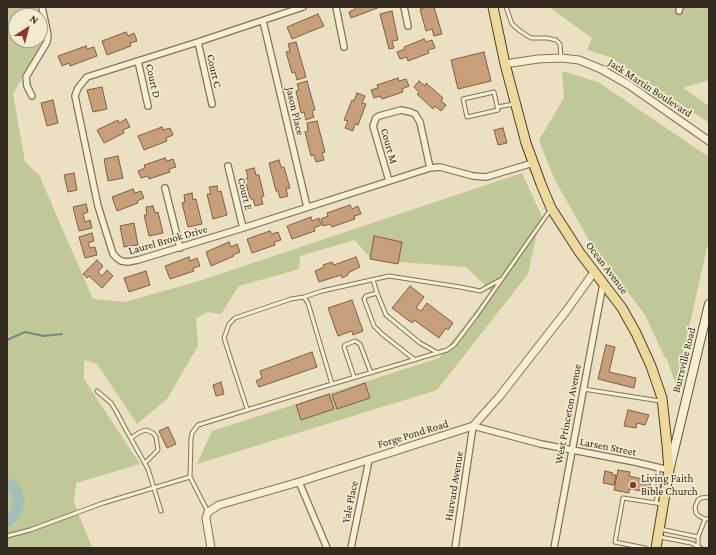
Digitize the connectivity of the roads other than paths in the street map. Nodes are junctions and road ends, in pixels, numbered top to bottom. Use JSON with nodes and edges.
{"nodes":[{"id":1,"x":42,"y":7,"type":"edge"},
{"id":2,"x":303,"y":7,"type":"edge"},
{"id":3,"x":336,"y":7,"type":"edge"},
{"id":4,"x":404,"y":7,"type":"edge"},
{"id":5,"x":493,"y":7,"type":"edge"},
{"id":6,"x":506,"y":7,"type":"edge"},
{"id":7,"x":263,"y":20,"type":"junction"},
{"id":8,"x":408,"y":26,"type":"dead end"},
{"id":9,"x":198,"y":42,"type":"junction"},
{"id":10,"x":344,"y":47,"type":"dead end"},
{"id":11,"x":561,"y":58,"type":"junction"},
{"id":12,"x":138,"y":61,"type":"junction"},
{"id":13,"x":505,"y":64,"type":"junction"},
{"id":14,"x":32,"y":96,"type":"dead end"},
{"id":15,"x":212,"y":104,"type":"dead end"},
{"id":16,"x":516,"y":104,"type":"junction"},
{"id":17,"x":148,"y":106,"type":"dead end"},
{"id":18,"x":497,"y":107,"type":"junction"},
{"id":19,"x":709,"y":141,"type":"edge"},
{"id":20,"x":534,"y":163,"type":"junction"},
{"id":21,"x":228,"y":166,"type":"dead end"},
{"id":22,"x":430,"y":168,"type":"junction"},
{"id":23,"x":389,"y":181,"type":"junction"},
{"id":24,"x":165,"y":188,"type":"dead end"},
{"id":25,"x":307,"y":207,"type":"junction"},
{"id":26,"x":551,"y":208,"type":"junction"},
{"id":27,"x":243,"y":228,"type":"junction"},
{"id":28,"x":180,"y":248,"type":"junction"},
{"id":29,"x":594,"y":272,"type":"junction"},
{"id":30,"x":501,"y":279,"type":"junction"},
{"id":31,"x":373,"y":280,"type":"junction"},
{"id":32,"x":603,"y":284,"type":"junction"},
{"id":33,"x":377,"y":293,"type":"junction"},
{"id":34,"x":304,"y":297,"type":"junction"},
{"id":35,"x":709,"y":304,"type":"edge"},
{"id":36,"x":707,"y":319,"type":"edge"},
{"id":37,"x":438,"y":353,"type":"junction"},
{"id":38,"x":415,"y":360,"type":"junction"},
{"id":39,"x":371,"y":372,"type":"junction"},
{"id":40,"x":354,"y":377,"type":"junction"},
{"id":41,"x":332,"y":384,"type":"junction"},
{"id":42,"x":583,"y":389,"type":"junction"},
{"id":43,"x":97,"y":391,"type":"dead end"},
{"id":44,"x":662,"y":401,"type":"junction"},
{"id":45,"x":247,"y":409,"type":"junction"},
{"id":46,"x":681,"y":422,"type":"junction"},
{"id":47,"x":474,"y":426,"type":"junction"},
{"id":48,"x":666,"y":431,"type":"junction"},
{"id":49,"x":130,"y":438,"type":"junction"},
{"id":50,"x":571,"y":450,"type":"junction"},
{"id":51,"x":369,"y":460,"type":"junction"},
{"id":52,"x":145,"y":463,"type":"junction"},
{"id":53,"x":658,"y":468,"type":"junction"},
{"id":54,"x":669,"y":470,"type":"junction"},
{"id":55,"x":190,"y":477,"type":"junction"},
{"id":56,"x":298,"y":482,"type":"junction"},
{"id":57,"x":154,"y":486,"type":"junction"},
{"id":58,"x":709,"y":497,"type":"edge"},
{"id":59,"x":659,"y":504,"type":"junction"},
{"id":60,"x":161,"y":511,"type":"dead end"},
{"id":61,"x":208,"y":512,"type":"junction"},
{"id":62,"x":707,"y":519,"type":"edge"},
{"id":63,"x":658,"y":533,"type":"junction"},
{"id":64,"x":7,"y":536,"type":"edge"},
{"id":65,"x":698,"y":537,"type":"junction"},
{"id":66,"x":700,"y":547,"type":"edge"},
{"id":67,"x":211,"y":548,"type":"edge"},
{"id":68,"x":327,"y":548,"type":"edge"},
{"id":69,"x":351,"y":548,"type":"edge"},
{"id":70,"x":455,"y":548,"type":"edge"},
{"id":71,"x":554,"y":548,"type":"edge"},
{"id":72,"x":645,"y":548,"type":"edge"},
{"id":73,"x":656,"y":548,"type":"edge"}],
"edges":[{"from":1,"to":14,"type":"street"},
{"from":2,"to":7,"type":"street","name":"Laurel Brook Drive"},
{"from":3,"to":10,"type":"street"},
{"from":4,"to":8,"type":"street"},
{"from":5,"to":13,"type":"main road","name":"Ocean Avenue"},
{"from":6,"to":11,"type":"lane"},
{"from":7,"to":9,"type":"street","name":"Laurel Brook Drive"},
{"from":7,"to":25,"type":"street","name":"Jason Place"},
{"from":9,"to":12,"type":"street","name":"Laurel Brook Drive"},
{"from":9,"to":15,"type":"street","name":"Court C"},
{"from":11,"to":13,"type":"street","name":"Jack Martin Boulevard"},
{"from":11,"to":19,"type":"street","name":"Jack Martin Boulevard"},
{"from":12,"to":17,"type":"street","name":"Court D"},
{"from":12,"to":28,"type":"street","name":"Laurel Brook Drive"},
{"from":13,"to":16,"type":"main road","name":"Ocean Avenue"},
{"from":16,"to":18,"type":"lane"},
{"from":16,"to":20,"type":"main road","name":"Ocean Avenue"},
{"from":18,"to":18,"type":"lane"},
{"from":20,"to":22,"type":"street","name":"Laurel Brook Drive"},
{"from":20,"to":26,"type":"main road","name":"Ocean Avenue"},
{"from":21,"to":27,"type":"street","name":"Court E"},
{"from":22,"to":23,"type":"street","name":"Laurel Brook Drive"},
{"from":22,"to":23,"type":"street","name":"Court M"},
{"from":23,"to":25,"type":"street","name":"Laurel Brook Drive"},
{"from":24,"to":28,"type":"street"},
{"from":25,"to":27,"type":"street","name":"Laurel Brook Drive"},
{"from":26,"to":29,"type":"main road","name":"Ocean Avenue"},
{"from":26,"to":30,"type":"lane"},
{"from":27,"to":28,"type":"street","name":"Laurel Brook Drive"},
{"from":29,"to":32,"type":"main road","name":"Ocean Avenue"},
{"from":29,"to":47,"type":"street"},
{"from":30,"to":31,"type":"lane"},
{"from":30,"to":37,"type":"lane"},
{"from":31,"to":33,"type":"lane"},
{"from":31,"to":34,"type":"lane"},
{"from":32,"to":42,"type":"street","name":"West Princeton Avenue"},
{"from":32,"to":44,"type":"main road","name":"Ocean Avenue"},
{"from":33,"to":37,"type":"lane"},
{"from":33,"to":38,"type":"lane"},
{"from":34,"to":41,"type":"lane"},
{"from":34,"to":45,"type":"lane"},
{"from":35,"to":36,"type":"main road","name":"Burrsville Road"},
{"from":36,"to":46,"type":"main road","name":"Burrsville Road"},
{"from":37,"to":38,"type":"lane"},
{"from":38,"to":39,"type":"lane"},
{"from":39,"to":40,"type":"lane"},
{"from":39,"to":40,"type":"lane"},
{"from":40,"to":41,"type":"lane"},
{"from":41,"to":45,"type":"lane"},
{"from":42,"to":44,"type":"lane"},
{"from":42,"to":50,"type":"street","name":"West Princeton Avenue"},
{"from":43,"to":49,"type":"lane"},
{"from":44,"to":48,"type":"main road","name":"Ocean Avenue"},
{"from":45,"to":55,"type":"lane"},
{"from":46,"to":48,"type":"main road"},
{"from":46,"to":54,"type":"main road","name":"Burrsville Road"},
{"from":47,"to":50,"type":"street","name":"Larsen Street"},
{"from":47,"to":51,"type":"street","name":"Forge Pond Road"},
{"from":47,"to":70,"type":"street","name":"Harvard Avenue"},
{"from":48,"to":54,"type":"main road","name":"Ocean Avenue"},
{"from":49,"to":52,"type":"lane"},
{"from":49,"to":52,"type":"lane"},
{"from":50,"to":53,"type":"street","name":"Larsen Street"},
{"from":50,"to":71,"type":"street","name":"West Princeton Avenue"},
{"from":51,"to":56,"type":"street","name":"Forge Pond Road"},
{"from":51,"to":69,"type":"street","name":"Yale Place"},
{"from":52,"to":57,"type":"lane"},
{"from":53,"to":54,"type":"street","name":"Larsen Street"},
{"from":53,"to":59,"type":"lane"},
{"from":54,"to":59,"type":"main road","name":"Ocean Avenue"},
{"from":55,"to":57,"type":"lane"},
{"from":55,"to":61,"type":"lane"},
{"from":56,"to":61,"type":"street","name":"Forge Pond Road"},
{"from":56,"to":68,"type":"street"},
{"from":57,"to":60,"type":"lane"},
{"from":57,"to":64,"type":"lane"},
{"from":58,"to":62,"type":"lane"},
{"from":59,"to":63,"type":"main road","name":"Ocean Avenue"},
{"from":59,"to":72,"type":"lane"},
{"from":61,"to":67,"type":"street"},
{"from":62,"to":65,"type":"lane"},
{"from":63,"to":65,"type":"lane"},
{"from":63,"to":66,"type":"lane"},
{"from":63,"to":73,"type":"main road","name":"Ocean Avenue"},
{"from":65,"to":66,"type":"lane"}]}
